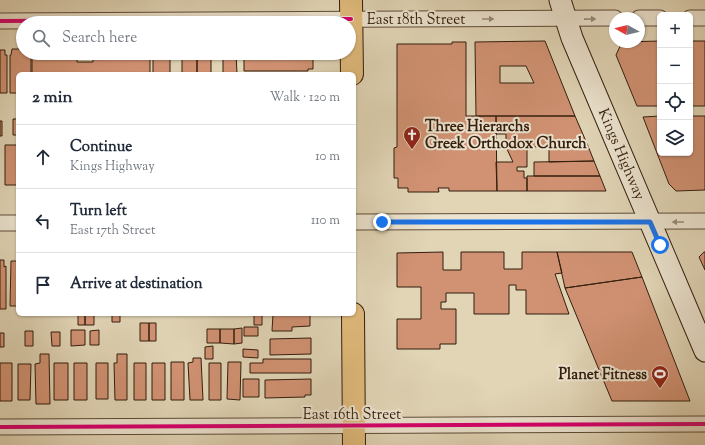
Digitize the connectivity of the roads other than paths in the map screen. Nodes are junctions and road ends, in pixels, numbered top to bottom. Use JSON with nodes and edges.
{"nodes":[{"id":1,"x":563,"y":9,"type":"edge"},
{"id":2,"x":351,"y":10,"type":"edge"},
{"id":3,"x":160,"y":16,"type":"edge"},
{"id":4,"x":609,"y":17,"type":"edge"},
{"id":5,"x":645,"y":18,"type":"edge"},
{"id":6,"x":657,"y":18,"type":"edge"},
{"id":7,"x":693,"y":18,"type":"edge"},
{"id":8,"x":705,"y":18,"type":"edge"},
{"id":9,"x":16,"y":20,"type":"edge"},
{"id":10,"x":0,"y":21,"type":"edge"},
{"id":11,"x":352,"y":60,"type":"edge"},
{"id":12,"x":352,"y":72,"type":"edge"},
{"id":13,"x":705,"y":221,"type":"edge"},
{"id":14,"x":356,"y":222,"type":"edge"},
{"id":15,"x":650,"y":222,"type":"junction"},
{"id":16,"x":16,"y":223,"type":"edge"},
{"id":17,"x":0,"y":224,"type":"edge"},
{"id":18,"x":353,"y":316,"type":"edge"},
{"id":19,"x":705,"y":351,"type":"edge"},
{"id":20,"x":705,"y":424,"type":"edge"},
{"id":21,"x":0,"y":427,"type":"edge"},
{"id":22,"x":353,"y":435,"type":"edge"}],
"edges":[{"from":2,"to":1,"type":"street","name":"East 18th Street","one_way":true},
{"from":1,"to":4,"type":"street","name":"East 18th Street","one_way":true},
{"from":1,"to":15,"type":"street","name":"Kings Highway"},
{"from":2,"to":3,"type":"street","name":"East 18th Street"},
{"from":5,"to":6,"type":"street"},
{"from":7,"to":8,"type":"street"},
{"from":9,"to":10,"type":"street","name":"East 18th Street"},
{"from":11,"to":12,"type":"main road"},
{"from":13,"to":15,"type":"street","one_way":true},
{"from":14,"to":15,"type":"street"},
{"from":15,"to":19,"type":"street","name":"Kings Highway"},
{"from":16,"to":17,"type":"street"},
{"from":18,"to":22,"type":"main road"},
{"from":20,"to":22,"type":"street","name":"East 16th Street"},
{"from":21,"to":22,"type":"street","name":"East 16th Street"}]}
